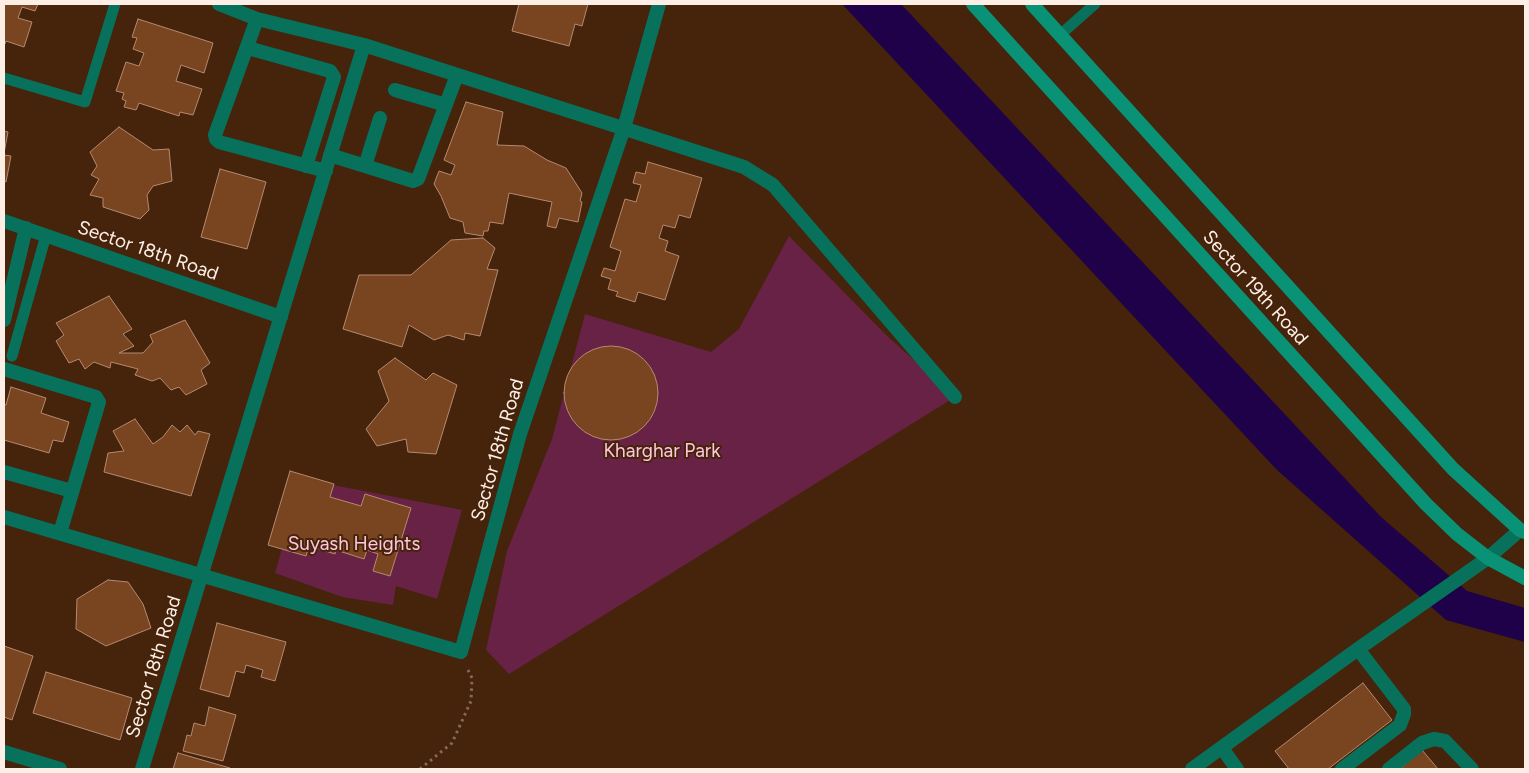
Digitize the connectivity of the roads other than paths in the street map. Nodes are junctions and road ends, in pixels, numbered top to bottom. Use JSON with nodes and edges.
{"nodes":[{"id":1,"x":115,"y":4,"type":"edge"},
{"id":2,"x":219,"y":4,"type":"edge"},
{"id":3,"x":659,"y":4,"type":"edge"},
{"id":4,"x":973,"y":4,"type":"edge"},
{"id":5,"x":1032,"y":4,"type":"edge"},
{"id":6,"x":1095,"y":4,"type":"edge"},
{"id":7,"x":257,"y":19,"type":"junction"},
{"id":8,"x":1060,"y":34,"type":"junction"},
{"id":9,"x":364,"y":45,"type":"junction"},
{"id":10,"x":248,"y":48,"type":"junction"},
{"id":11,"x":457,"y":75,"type":"junction"},
{"id":12,"x":4,"y":78,"type":"edge"},
{"id":13,"x":395,"y":90,"type":"dead end"},
{"id":14,"x":446,"y":105,"type":"junction"},
{"id":15,"x":380,"y":118,"type":"dead end"},
{"id":16,"x":624,"y":128,"type":"junction"},
{"id":17,"x":330,"y":155,"type":"junction"},
{"id":18,"x":306,"y":166,"type":"junction"},
{"id":19,"x":365,"y":166,"type":"junction"},
{"id":20,"x":326,"y":171,"type":"junction"},
{"id":21,"x":4,"y":220,"type":"edge"},
{"id":22,"x":26,"y":228,"type":"junction"},
{"id":23,"x":46,"y":235,"type":"junction"},
{"id":24,"x":281,"y":317,"type":"junction"},
{"id":25,"x":4,"y":320,"type":"edge"},
{"id":26,"x":12,"y":356,"type":"dead end"},
{"id":27,"x":4,"y":369,"type":"edge"},
{"id":28,"x":955,"y":397,"type":"dead end"},
{"id":29,"x":4,"y":472,"type":"edge"},
{"id":30,"x":72,"y":491,"type":"junction"},
{"id":31,"x":5,"y":521,"type":"edge"},
{"id":32,"x":1523,"y":531,"type":"edge"},
{"id":33,"x":60,"y":533,"type":"junction"},
{"id":34,"x":1488,"y":558,"type":"junction"},
{"id":35,"x":202,"y":575,"type":"junction"},
{"id":36,"x":1525,"y":578,"type":"edge"},
{"id":37,"x":1358,"y":649,"type":"junction"},
{"id":38,"x":1222,"y":748,"type":"junction"},
{"id":39,"x":4,"y":752,"type":"edge"},
{"id":40,"x":60,"y":769,"type":"edge"},
{"id":41,"x":142,"y":769,"type":"edge"},
{"id":42,"x":1192,"y":769,"type":"edge"},
{"id":43,"x":1237,"y":769,"type":"edge"},
{"id":44,"x":1342,"y":769,"type":"edge"},
{"id":45,"x":1389,"y":769,"type":"edge"},
{"id":46,"x":1472,"y":769,"type":"edge"}],
"edges":[{"from":1,"to":12,"type":"lane"},
{"from":2,"to":7,"type":"street"},
{"from":3,"to":16,"type":"street","name":"Sector 18th Road"},
{"from":4,"to":34,"type":"main road","name":"Sector 19th Road"},
{"from":5,"to":8,"type":"main road","name":"Sector 19th Road"},
{"from":6,"to":8,"type":"lane"},
{"from":7,"to":9,"type":"street"},
{"from":7,"to":10,"type":"street"},
{"from":8,"to":32,"type":"main road","name":"Sector 19th Road"},
{"from":9,"to":11,"type":"street"},
{"from":9,"to":17,"type":"street","name":"Sector 18th Road"},
{"from":10,"to":18,"type":"street"},
{"from":10,"to":18,"type":"street"},
{"from":11,"to":14,"type":"street"},
{"from":11,"to":16,"type":"street"},
{"from":13,"to":14,"type":"street"},
{"from":14,"to":19,"type":"street"},
{"from":15,"to":19,"type":"street"},
{"from":16,"to":28,"type":"street"},
{"from":16,"to":35,"type":"street","name":"Sector 18th Road"},
{"from":17,"to":19,"type":"street"},
{"from":17,"to":20,"type":"street","name":"Sector 18th Road"},
{"from":18,"to":20,"type":"street"},
{"from":20,"to":24,"type":"street","name":"Sector 18th Road"},
{"from":21,"to":22,"type":"street","name":"Sector 18th Road"},
{"from":22,"to":23,"type":"street","name":"Sector 18th Road"},
{"from":22,"to":25,"type":"street"},
{"from":23,"to":24,"type":"street","name":"Sector 18th Road"},
{"from":23,"to":26,"type":"lane"},
{"from":24,"to":35,"type":"street","name":"Sector 18th Road"},
{"from":27,"to":30,"type":"street"},
{"from":29,"to":30,"type":"street"},
{"from":30,"to":33,"type":"street"},
{"from":31,"to":33,"type":"street","name":"Sector 18th Road"},
{"from":32,"to":34,"type":"street"},
{"from":33,"to":35,"type":"street","name":"Sector 18th Road"},
{"from":34,"to":36,"type":"main road","name":"Sector 19th Road"},
{"from":34,"to":37,"type":"street"},
{"from":35,"to":41,"type":"street","name":"Sector 18th Road"},
{"from":37,"to":38,"type":"street"},
{"from":37,"to":44,"type":"street"},
{"from":38,"to":42,"type":"street"},
{"from":38,"to":43,"type":"street"},
{"from":39,"to":40,"type":"street"},
{"from":45,"to":46,"type":"street"}]}
